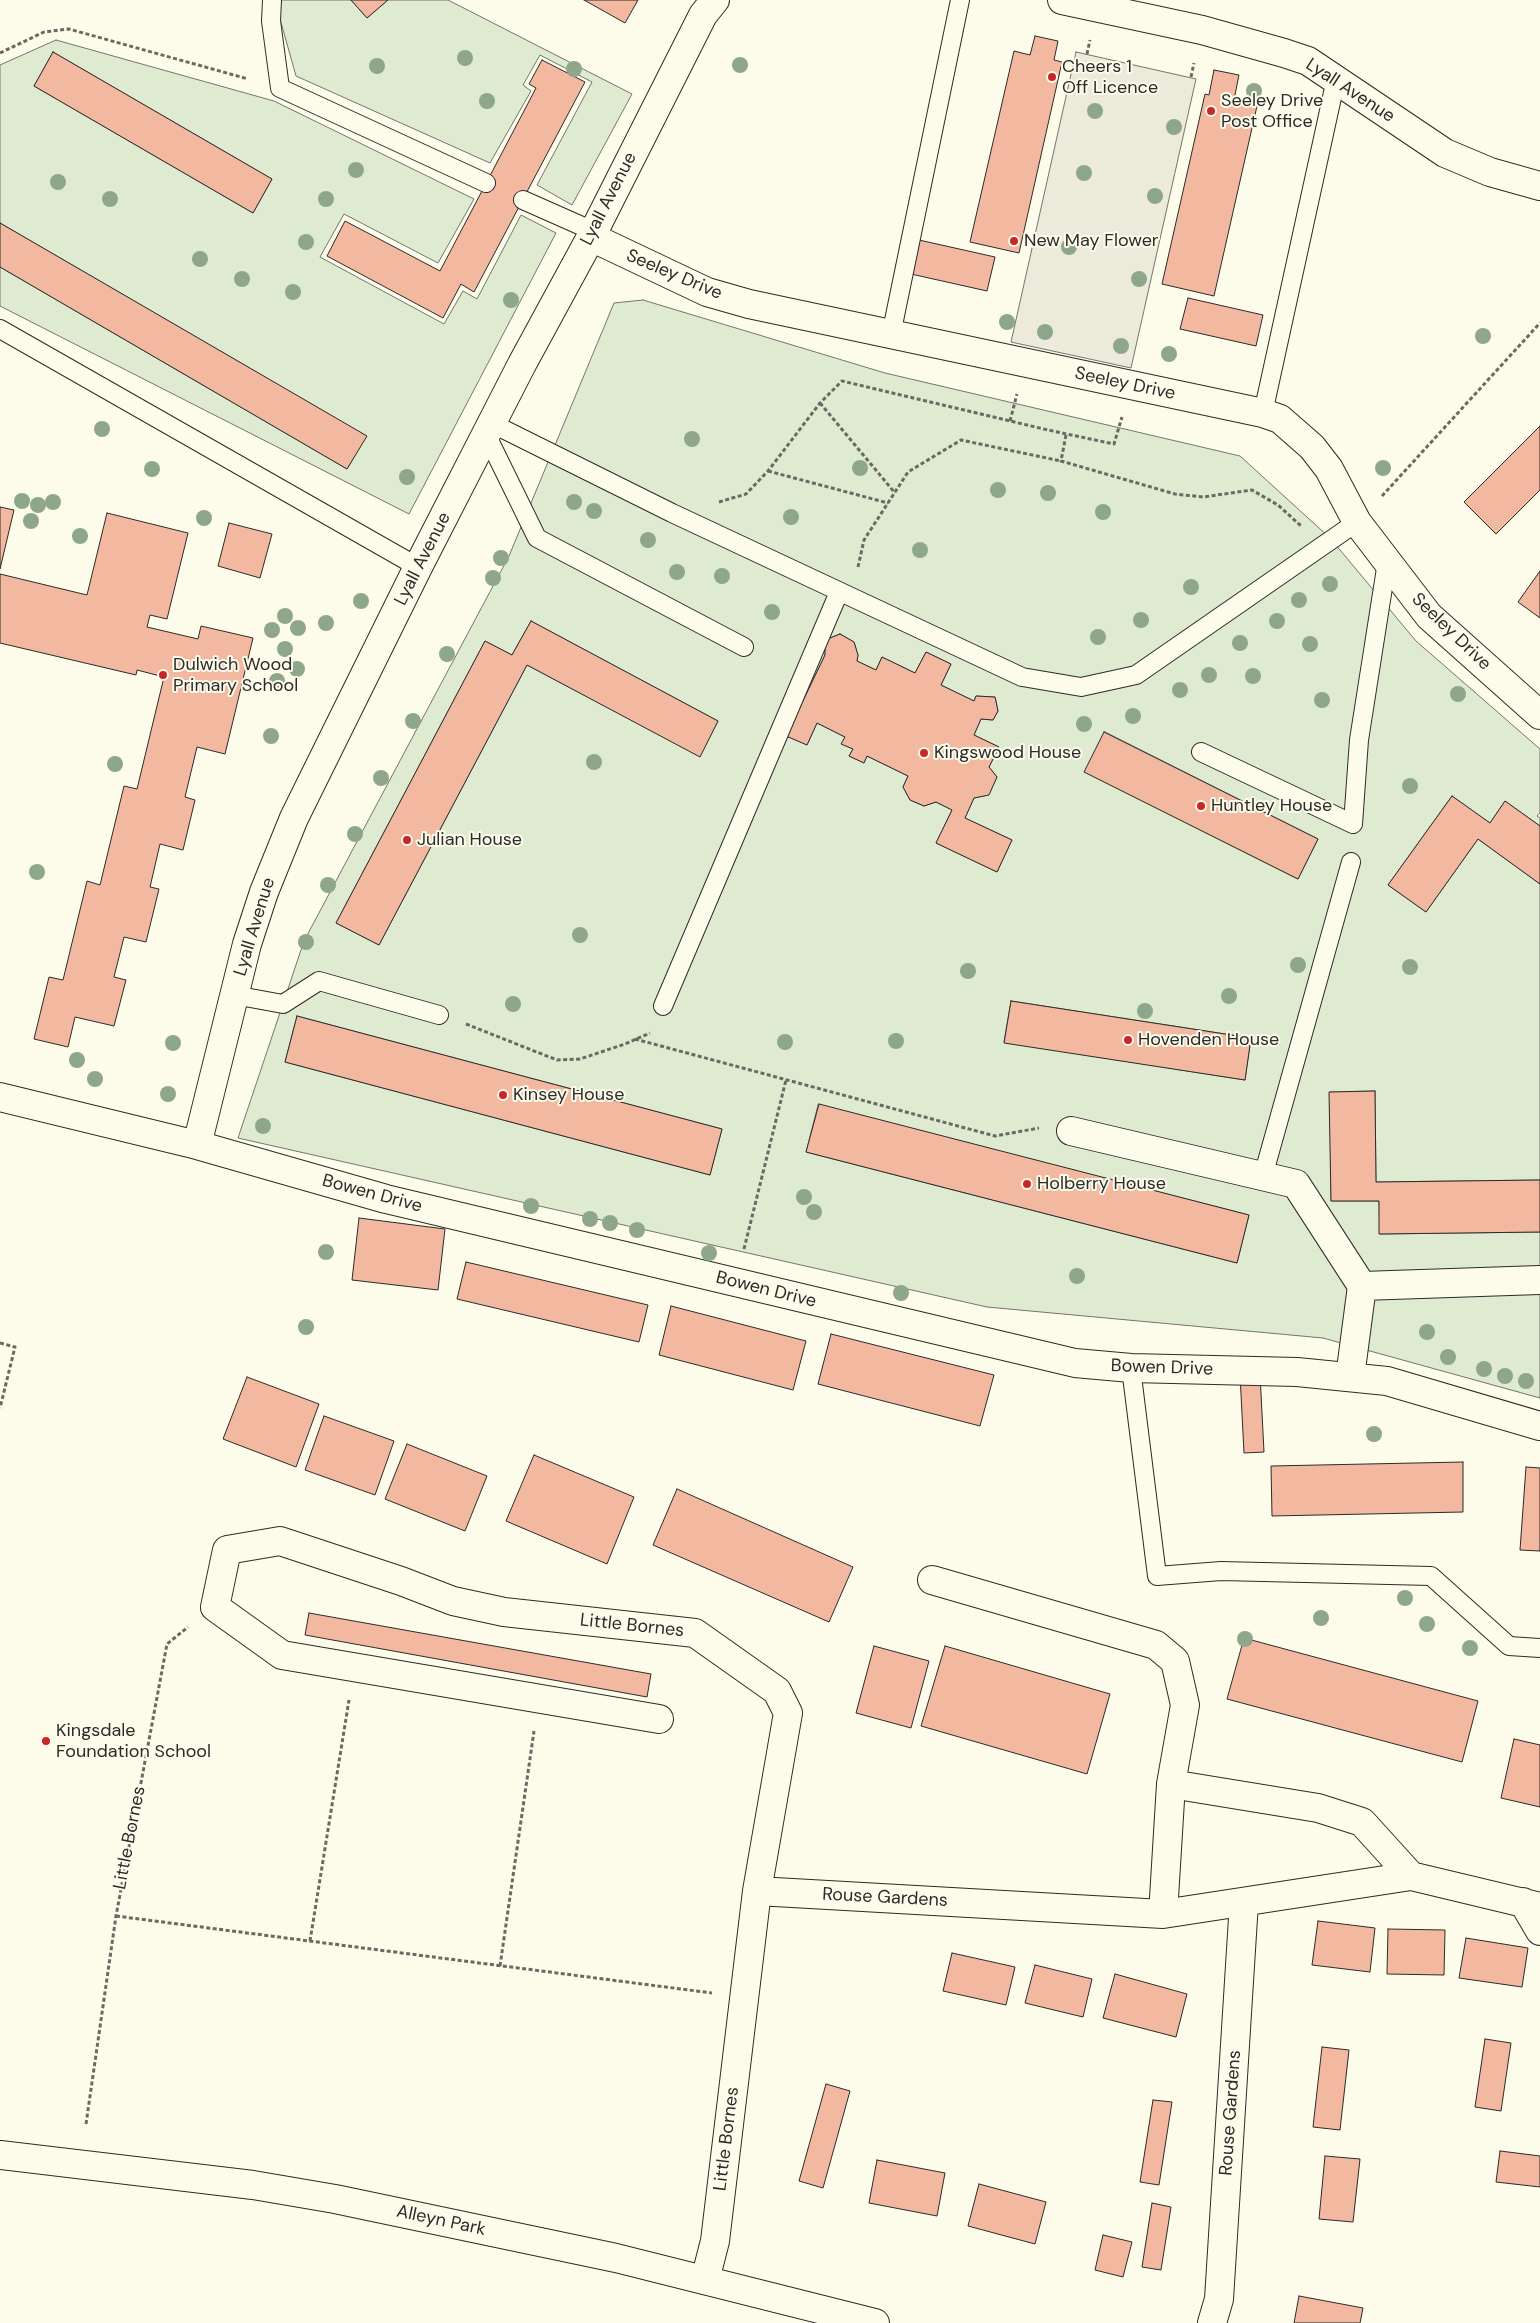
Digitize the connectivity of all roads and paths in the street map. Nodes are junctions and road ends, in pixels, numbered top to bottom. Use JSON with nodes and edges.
{"nodes":[{"id":1,"x":272,"y":0,"type":"edge"},
{"id":2,"x":715,"y":0,"type":"edge"},
{"id":3,"x":960,"y":0,"type":"edge"},
{"id":4,"x":1062,"y":0,"type":"edge"},
{"id":5,"x":1091,"y":36,"type":"dead end"},
{"id":6,"x":0,"y":53,"type":"edge"},
{"id":7,"x":1087,"y":54,"type":"dead end"},
{"id":8,"x":1195,"y":59,"type":"dead end"},
{"id":9,"x":1191,"y":77,"type":"dead end"},
{"id":10,"x":1336,"y":79,"type":"junction"},
{"id":11,"x":280,"y":88,"type":"junction"},
{"id":12,"x":486,"y":183,"type":"dead end"},
{"id":13,"x":1540,"y":186,"type":"edge"},
{"id":14,"x":523,"y":200,"type":"dead end"},
{"id":15,"x":592,"y":234,"type":"junction"},
{"id":16,"x":1540,"y":323,"type":"edge"},
{"id":17,"x":0,"y":329,"type":"edge"},
{"id":18,"x":891,"y":335,"type":"junction"},
{"id":19,"x":820,"y":402,"type":"junction"},
{"id":20,"x":1263,"y":413,"type":"junction"},
{"id":21,"x":490,"y":430,"type":"junction"},
{"id":22,"x":1066,"y":435,"type":"junction"},
{"id":23,"x":1114,"y":444,"type":"dead end"},
{"id":24,"x":1061,"y":461,"type":"junction"},
{"id":25,"x":768,"y":471,"type":"junction"},
{"id":26,"x":895,"y":492,"type":"junction"},
{"id":27,"x":888,"y":503,"type":"junction"},
{"id":28,"x":672,"y":513,"type":"junction"},
{"id":29,"x":1358,"y":522,"type":"junction"},
{"id":30,"x":1322,"y":546,"type":"junction"},
{"id":31,"x":1387,"y":562,"type":"junction"},
{"id":32,"x":418,"y":567,"type":"junction"},
{"id":33,"x":845,"y":594,"type":"junction"},
{"id":34,"x":744,"y":647,"type":"dead end"},
{"id":35,"x":1540,"y":715,"type":"edge"},
{"id":36,"x":1201,"y":752,"type":"dead end"},
{"id":37,"x":1351,"y":862,"type":"dead end"},
{"id":38,"x":234,"y":996,"type":"junction"},
{"id":39,"x":663,"y":1006,"type":"dead end"},
{"id":40,"x":439,"y":1015,"type":"dead end"},
{"id":41,"x":481,"y":1029,"type":"dead end"},
{"id":42,"x":652,"y":1032,"type":"dead end"},
{"id":43,"x":635,"y":1039,"type":"junction"},
{"id":44,"x":786,"y":1080,"type":"junction"},
{"id":45,"x":0,"y":1097,"type":"edge"},
{"id":46,"x":1071,"y":1132,"type":"joint"},
{"id":47,"x":197,"y":1145,"type":"junction"},
{"id":48,"x":1263,"y":1176,"type":"junction"},
{"id":49,"x":1540,"y":1280,"type":"edge"},
{"id":50,"x":736,"y":1282,"type":"junction"},
{"id":51,"x":1362,"y":1286,"type":"junction"},
{"id":52,"x":0,"y":1343,"type":"edge"},
{"id":53,"x":1131,"y":1368,"type":"junction"},
{"id":54,"x":1350,"y":1377,"type":"junction"},
{"id":55,"x":0,"y":1408,"type":"edge"},
{"id":56,"x":1540,"y":1426,"type":"edge"},
{"id":57,"x":932,"y":1580,"type":"dead end"},
{"id":58,"x":215,"y":1607,"type":"junction"},
{"id":59,"x":1540,"y":1648,"type":"edge"},
{"id":60,"x":354,"y":1668,"type":"junction"},
{"id":61,"x":539,"y":1698,"type":"junction"},
{"id":62,"x":659,"y":1719,"type":"dead end"},
{"id":63,"x":1172,"y":1784,"type":"junction"},
{"id":64,"x":1411,"y":1876,"type":"junction"},
{"id":65,"x":757,"y":1891,"type":"junction"},
{"id":66,"x":1244,"y":1902,"type":"junction"},
{"id":67,"x":1532,"y":1904,"type":"edge"},
{"id":68,"x":1163,"y":1914,"type":"junction"},
{"id":69,"x":116,"y":1916,"type":"junction"},
{"id":70,"x":1540,"y":1931,"type":"edge"},
{"id":71,"x":310,"y":1941,"type":"junction"},
{"id":72,"x":500,"y":1966,"type":"junction"},
{"id":73,"x":744,"y":1997,"type":"junction"},
{"id":74,"x":86,"y":2124,"type":"dead end"},
{"id":75,"x":0,"y":2155,"type":"edge"},
{"id":76,"x":705,"y":2280,"type":"junction"},
{"id":77,"x":875,"y":2323,"type":"edge"},
{"id":78,"x":1212,"y":2323,"type":"edge"}],
"edges":[{"from":1,"to":11,"type":"lane"},
{"from":2,"to":15,"type":"street","name":"Lyall Avenue"},
{"from":3,"to":18,"type":"lane"},
{"from":4,"to":10,"type":"street","name":"Lyall Avenue"},
{"from":5,"to":7,"type":"path"},
{"from":6,"to":11,"type":"path"},
{"from":8,"to":9,"type":"path"},
{"from":10,"to":13,"type":"street","name":"Lyall Avenue"},
{"from":10,"to":20,"type":"lane"},
{"from":11,"to":12,"type":"lane"},
{"from":14,"to":15,"type":"lane"},
{"from":15,"to":18,"type":"street","name":"Seeley Drive"},
{"from":15,"to":21,"type":"street","name":"Lyall Avenue"},
{"from":16,"to":29,"type":"path"},
{"from":17,"to":32,"type":"lane"},
{"from":18,"to":20,"type":"street","name":"Seeley Drive"},
{"from":19,"to":22,"type":"path"},
{"from":19,"to":25,"type":"path"},
{"from":19,"to":26,"type":"path"},
{"from":20,"to":29,"type":"street","name":"Seeley Drive"},
{"from":21,"to":28,"type":"lane"},
{"from":21,"to":32,"type":"street","name":"Lyall Avenue"},
{"from":21,"to":34,"type":"lane"},
{"from":22,"to":23,"type":"path"},
{"from":22,"to":24,"type":"path"},
{"from":24,"to":26,"type":"path"},
{"from":24,"to":30,"type":"path"},
{"from":25,"to":27,"type":"path"},
{"from":25,"to":28,"type":"path"},
{"from":26,"to":27,"type":"path"},
{"from":27,"to":33,"type":"path"},
{"from":28,"to":33,"type":"lane"},
{"from":29,"to":30,"type":"lane"},
{"from":29,"to":31,"type":"street","name":"Seeley Drive"},
{"from":30,"to":33,"type":"lane"},
{"from":31,"to":35,"type":"street","name":"Seeley Drive"},
{"from":31,"to":36,"type":"lane"},
{"from":32,"to":38,"type":"street","name":"Lyall Avenue"},
{"from":33,"to":39,"type":"lane"},
{"from":37,"to":48,"type":"lane"},
{"from":38,"to":40,"type":"lane"},
{"from":38,"to":47,"type":"street","name":"Lyall Avenue"},
{"from":41,"to":43,"type":"path"},
{"from":42,"to":43,"type":"path"},
{"from":43,"to":44,"type":"path"},
{"from":44,"to":46,"type":"path"},
{"from":44,"to":50,"type":"path"},
{"from":45,"to":47,"type":"street","name":"Bowen Drive"},
{"from":46,"to":48,"type":"street"},
{"from":47,"to":50,"type":"street","name":"Bowen Drive"},
{"from":48,"to":51,"type":"street"},
{"from":49,"to":51,"type":"street"},
{"from":50,"to":53,"type":"street","name":"Bowen Drive"},
{"from":51,"to":54,"type":"street"},
{"from":52,"to":55,"type":"path"},
{"from":53,"to":54,"type":"street","name":"Bowen Drive"},
{"from":53,"to":59,"type":"lane"},
{"from":54,"to":56,"type":"street","name":"Bowen Drive"},
{"from":57,"to":63,"type":"street"},
{"from":58,"to":60,"type":"street"},
{"from":58,"to":65,"type":"street","name":"Little Bornes"},
{"from":58,"to":69,"type":"path","name":"Little Bornes"},
{"from":60,"to":61,"type":"street"},
{"from":60,"to":71,"type":"path"},
{"from":61,"to":62,"type":"street"},
{"from":61,"to":72,"type":"path"},
{"from":63,"to":64,"type":"street"},
{"from":63,"to":68,"type":"street"},
{"from":64,"to":66,"type":"street","name":"Rouse Gardens"},
{"from":64,"to":67,"type":"street","name":"Rouse Gardens"},
{"from":65,"to":68,"type":"street","name":"Rouse Gardens"},
{"from":65,"to":73,"type":"street","name":"Little Bornes"},
{"from":66,"to":68,"type":"street","name":"Rouse Gardens"},
{"from":66,"to":78,"type":"street","name":"Rouse Gardens"},
{"from":67,"to":70,"type":"street","name":"Rouse Gardens"},
{"from":69,"to":71,"type":"path","name":"Little Bornes"},
{"from":69,"to":74,"type":"path","name":"Little Bornes"},
{"from":71,"to":72,"type":"path","name":"Little Bornes"},
{"from":72,"to":73,"type":"path","name":"Little Bornes"},
{"from":73,"to":76,"type":"street","name":"Little Bornes"},
{"from":75,"to":76,"type":"street","name":"Alleyn Park"},
{"from":76,"to":77,"type":"street","name":"Alleyn Park"}]}
